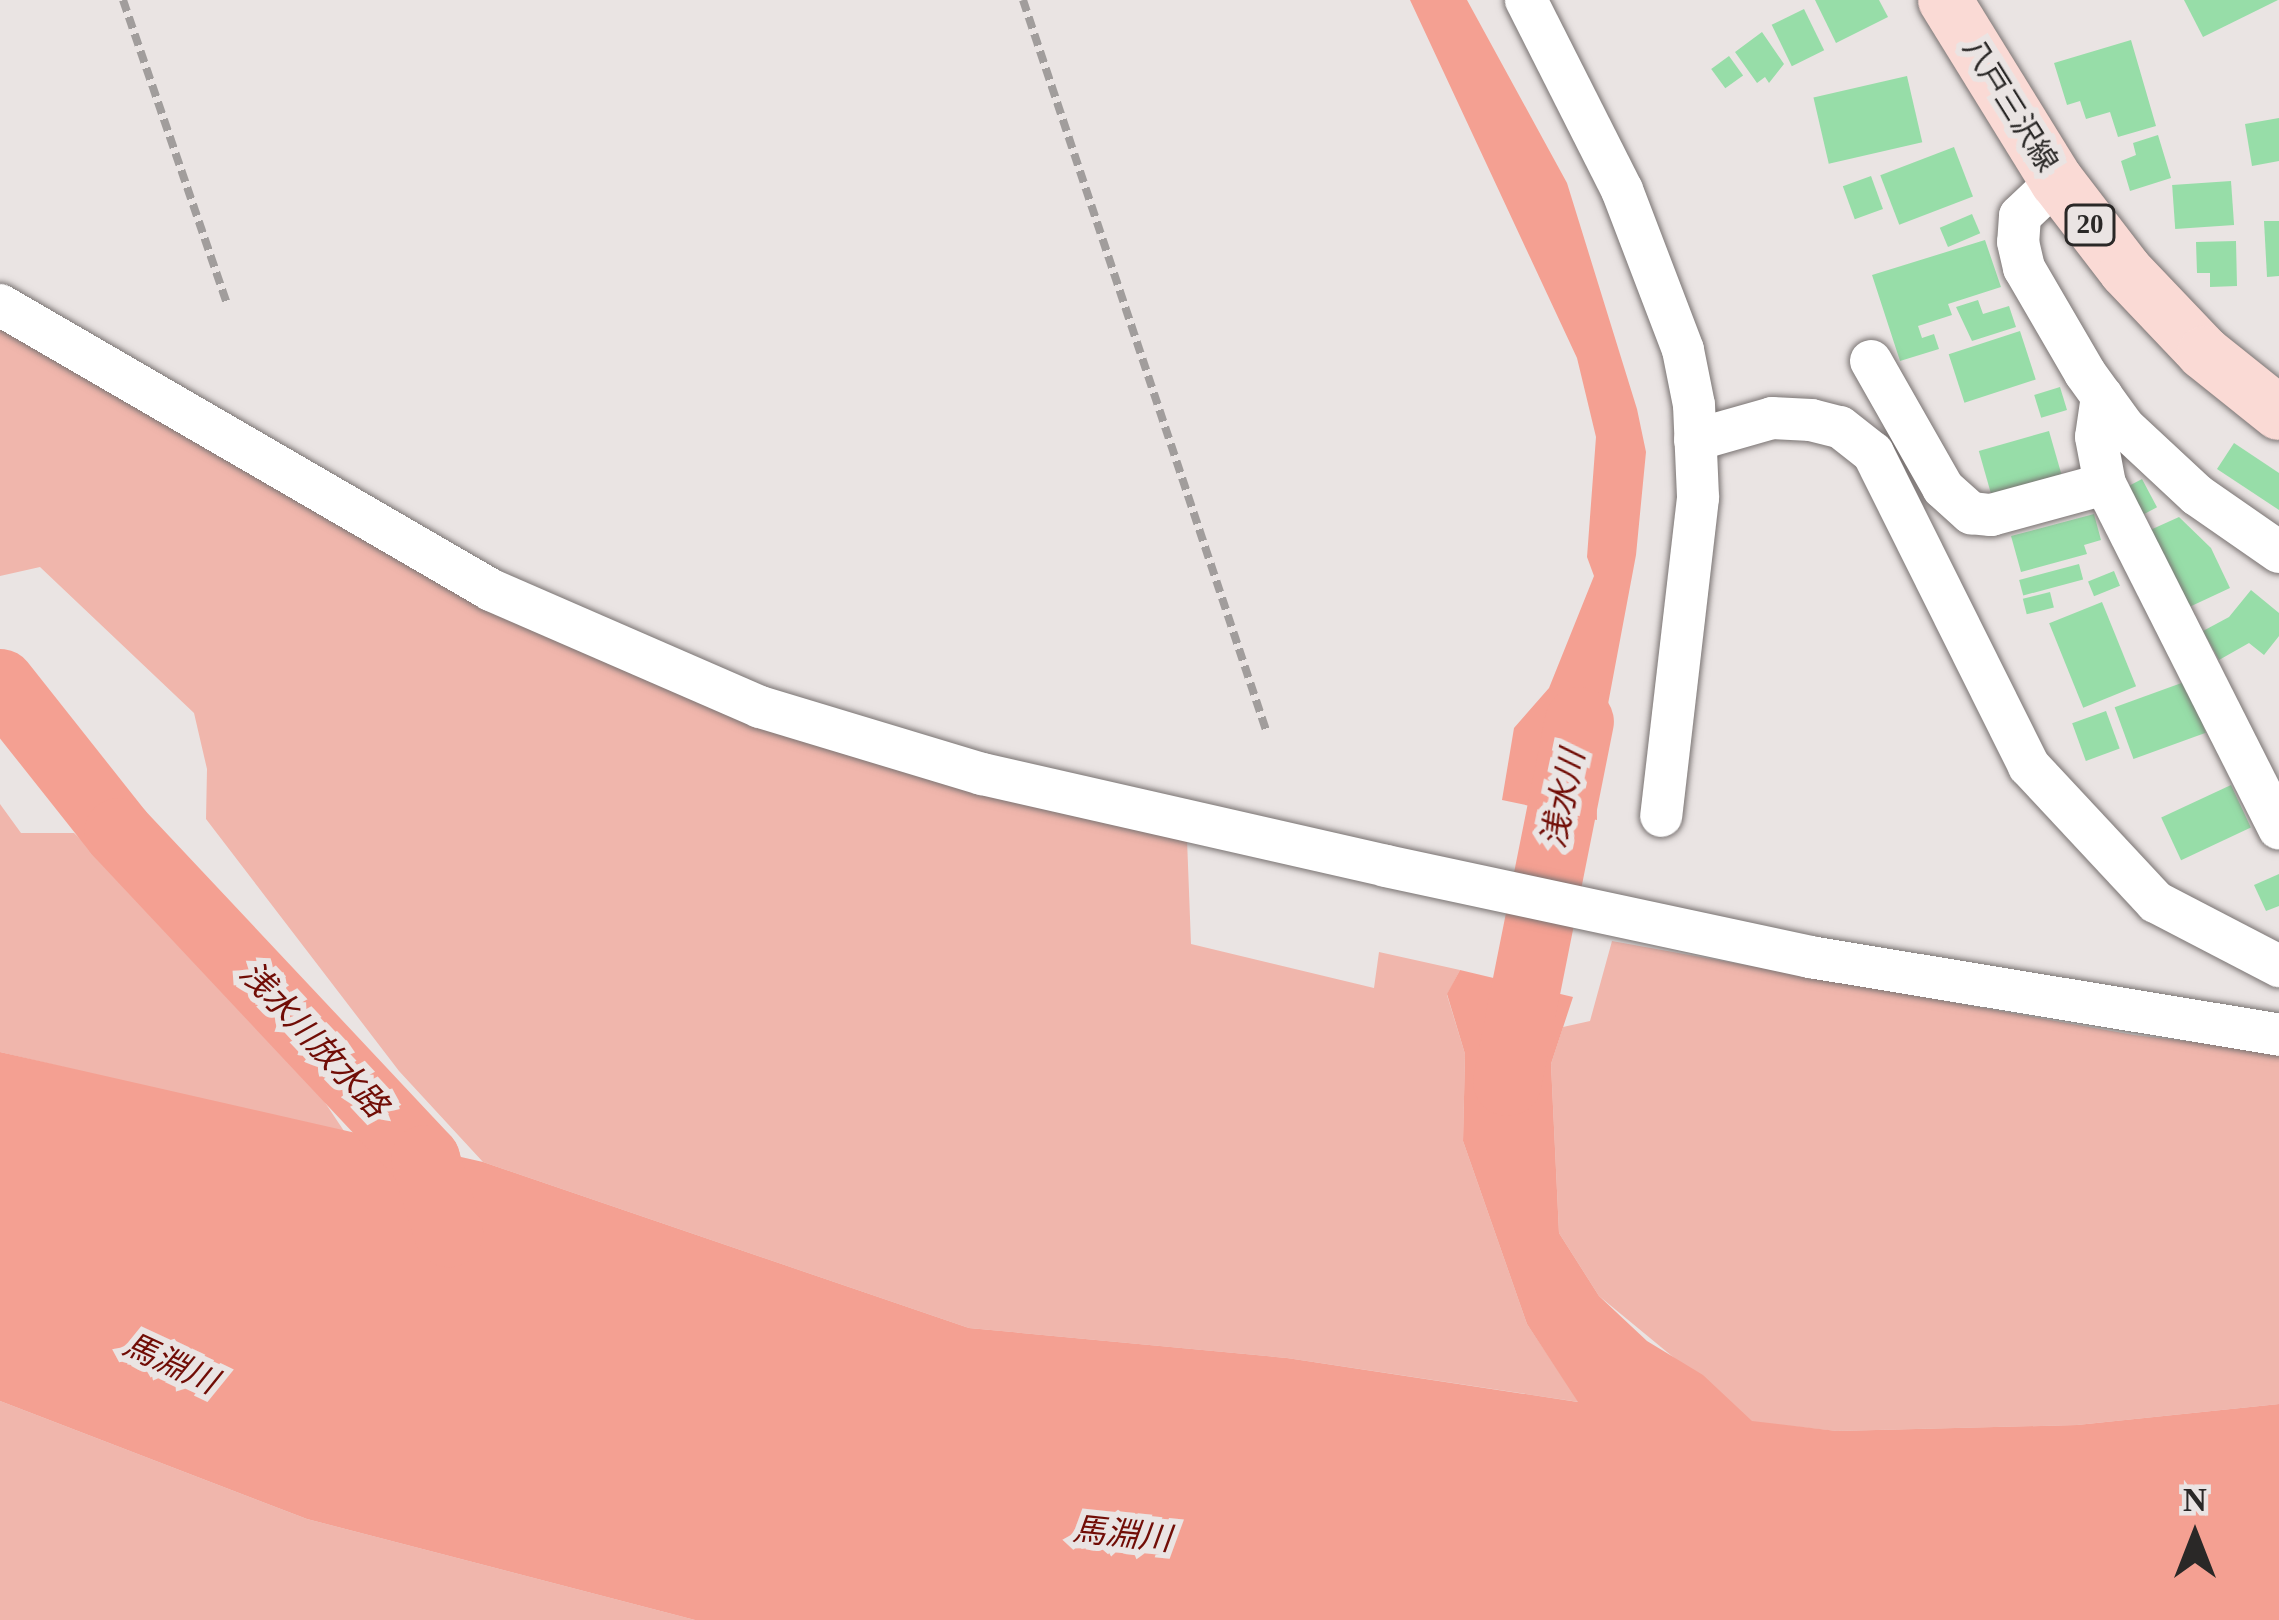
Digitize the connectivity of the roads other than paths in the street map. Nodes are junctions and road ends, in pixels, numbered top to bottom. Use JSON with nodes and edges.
{"nodes":[{"id":1,"x":1526,"y":0,"type":"edge"},
{"id":2,"x":1945,"y":0,"type":"edge"},
{"id":3,"x":2057,"y":182,"type":"junction"},
{"id":4,"x":0,"y":305,"type":"edge"},
{"id":5,"x":1871,"y":362,"type":"dead end"},
{"id":6,"x":2102,"y":396,"type":"junction"},
{"id":7,"x":2279,"y":412,"type":"edge"},
{"id":8,"x":1695,"y":440,"type":"junction"},
{"id":9,"x":2104,"y":484,"type":"junction"},
{"id":10,"x":2279,"y":552,"type":"edge"},
{"id":11,"x":1660,"y":816,"type":"dead end"},
{"id":12,"x":2279,"y":829,"type":"edge"},
{"id":13,"x":2279,"y":966,"type":"edge"},
{"id":14,"x":2279,"y":1035,"type":"edge"}],
"edges":[{"from":1,"to":8,"type":"street"},
{"from":2,"to":3,"type":"main road","name":"八戸三沢線","number":"20"},
{"from":3,"to":6,"type":"street"},
{"from":3,"to":7,"type":"main road","name":"八戸三沢線","number":"20"},
{"from":4,"to":14,"type":"street"},
{"from":5,"to":9,"type":"street"},
{"from":6,"to":9,"type":"street"},
{"from":6,"to":10,"type":"street"},
{"from":8,"to":11,"type":"street"},
{"from":8,"to":13,"type":"street"},
{"from":9,"to":12,"type":"street"}]}
